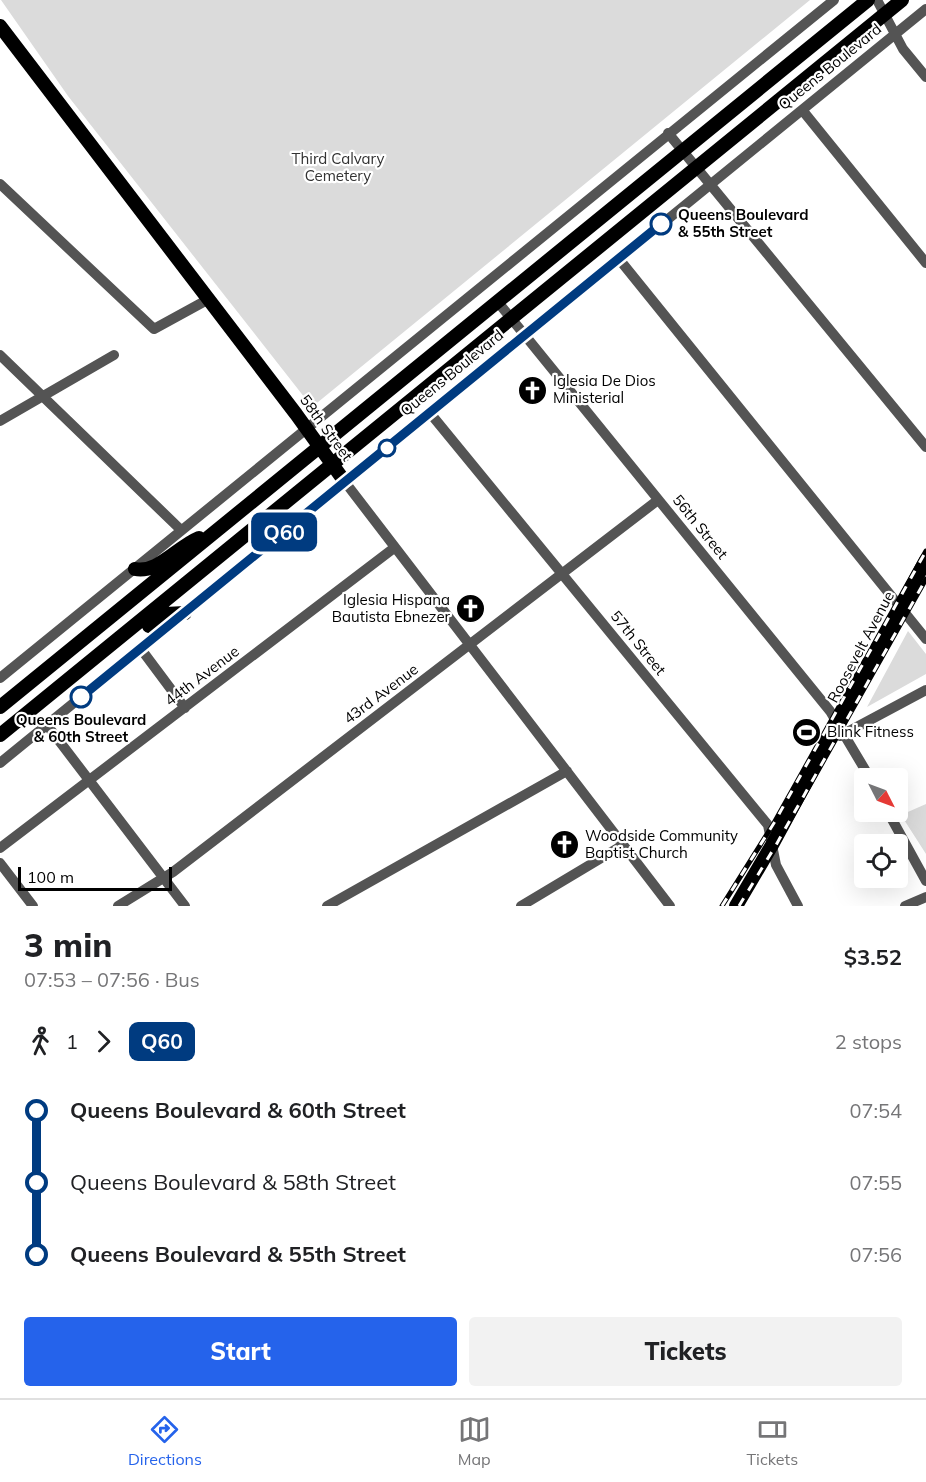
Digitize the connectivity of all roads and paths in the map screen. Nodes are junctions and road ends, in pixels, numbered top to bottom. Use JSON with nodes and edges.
{"nodes":[{"id":1,"x":834,"y":0,"type":"edge"},
{"id":2,"x":868,"y":0,"type":"edge"},
{"id":3,"x":877,"y":0,"type":"edge"},
{"id":4,"x":902,"y":0,"type":"edge"},
{"id":5,"x":926,"y":9,"type":"edge"},
{"id":6,"x":885,"y":15,"type":"junction"},
{"id":7,"x":0,"y":26,"type":"edge"},
{"id":8,"x":895,"y":34,"type":"junction"},
{"id":9,"x":926,"y":77,"type":"edge"},
{"id":10,"x":803,"y":111,"type":"junction"},
{"id":11,"x":668,"y":133,"type":"junction"},
{"id":12,"x":682,"y":150,"type":"junction"},
{"id":13,"x":696,"y":167,"type":"junction"},
{"id":14,"x":0,"y":184,"type":"edge"},
{"id":15,"x":710,"y":184,"type":"junction"},
{"id":16,"x":619,"y":259,"type":"junction"},
{"id":17,"x":926,"y":263,"type":"edge"},
{"id":18,"x":207,"y":300,"type":"junction"},
{"id":19,"x":497,"y":301,"type":"junction"},
{"id":20,"x":511,"y":318,"type":"junction"},
{"id":21,"x":524,"y":335,"type":"junction"},
{"id":22,"x":0,"y":355,"type":"edge"},
{"id":23,"x":114,"y":355,"type":"dead end"},
{"id":24,"x":42,"y":397,"type":"junction"},
{"id":25,"x":430,"y":413,"type":"junction"},
{"id":26,"x":0,"y":421,"type":"edge"},
{"id":27,"x":306,"y":429,"type":"junction"},
{"id":28,"x":319,"y":447,"type":"junction"},
{"id":29,"x":926,"y":447,"type":"edge"},
{"id":30,"x":332,"y":465,"type":"junction"},
{"id":31,"x":345,"y":482,"type":"junction"},
{"id":32,"x":658,"y":500,"type":"junction"},
{"id":33,"x":181,"y":530,"type":"junction"},
{"id":34,"x":217,"y":530,"type":"junction"},
{"id":35,"x":394,"y":548,"type":"junction"},
{"id":36,"x":926,"y":560,"type":"edge"},
{"id":37,"x":135,"y":569,"type":"junction"},
{"id":38,"x":561,"y":574,"type":"junction"},
{"id":39,"x":902,"y":608,"type":"junction"},
{"id":40,"x":185,"y":613,"type":"junction"},
{"id":41,"x":926,"y":639,"type":"edge"},
{"id":42,"x":469,"y":646,"type":"junction"},
{"id":43,"x":141,"y":649,"type":"junction"},
{"id":44,"x":98,"y":656,"type":"junction"},
{"id":45,"x":0,"y":678,"type":"edge"},
{"id":46,"x":926,"y":690,"type":"edge"},
{"id":47,"x":0,"y":707,"type":"edge"},
{"id":48,"x":185,"y":708,"type":"junction"},
{"id":49,"x":47,"y":725,"type":"junction"},
{"id":50,"x":842,"y":729,"type":"junction"},
{"id":51,"x":0,"y":735,"type":"edge"},
{"id":52,"x":0,"y":763,"type":"edge"},
{"id":53,"x":864,"y":768,"type":"edge"},
{"id":54,"x":567,"y":771,"type":"junction"},
{"id":55,"x":89,"y":781,"type":"junction"},
{"id":56,"x":894,"y":822,"type":"edge"},
{"id":57,"x":623,"y":845,"type":"junction"},
{"id":58,"x":772,"y":845,"type":"junction"},
{"id":59,"x":0,"y":848,"type":"edge"},
{"id":60,"x":0,"y":863,"type":"edge"},
{"id":61,"x":163,"y":878,"type":"junction"},
{"id":62,"x":926,"y":881,"type":"edge"},
{"id":63,"x":926,"y":897,"type":"edge"},
{"id":64,"x":33,"y":906,"type":"edge"},
{"id":65,"x":118,"y":906,"type":"edge"},
{"id":66,"x":185,"y":906,"type":"edge"},
{"id":67,"x":327,"y":906,"type":"edge"},
{"id":68,"x":521,"y":906,"type":"edge"},
{"id":69,"x":670,"y":906,"type":"edge"},
{"id":70,"x":736,"y":906,"type":"edge"},
{"id":71,"x":798,"y":906,"type":"edge"},
{"id":72,"x":905,"y":906,"type":"edge"}],
"edges":[{"from":1,"to":11,"type":"street"},
{"from":2,"to":12,"type":"main road","name":"Queens Boulevard"},
{"from":3,"to":6,"type":"street"},
{"from":4,"to":6,"type":"main road","name":"Queens Boulevard"},
{"from":5,"to":8,"type":"street","name":"Queens Boulevard"},
{"from":6,"to":8,"type":"street"},
{"from":6,"to":13,"type":"main road","name":"Queens Boulevard"},
{"from":7,"to":18,"type":"main road","name":"58th Street"},
{"from":8,"to":9,"type":"street"},
{"from":8,"to":10,"type":"street","name":"Queens Boulevard"},
{"from":10,"to":15,"type":"street","name":"Queens Boulevard"},
{"from":10,"to":17,"type":"street"},
{"from":11,"to":12,"type":"street"},
{"from":11,"to":27,"type":"street"},
{"from":12,"to":13,"type":"street"},
{"from":12,"to":19,"type":"main road","name":"Queens Boulevard"},
{"from":13,"to":15,"type":"street"},
{"from":13,"to":20,"type":"main road","name":"Queens Boulevard"},
{"from":14,"to":18,"type":"street"},
{"from":15,"to":16,"type":"street","name":"Queens Boulevard"},
{"from":15,"to":29,"type":"street"},
{"from":16,"to":21,"type":"street","name":"Queens Boulevard"},
{"from":16,"to":39,"type":"street"},
{"from":18,"to":27,"type":"main road","name":"58th Street"},
{"from":19,"to":20,"type":"street","name":"56th Street"},
{"from":19,"to":28,"type":"main road","name":"Queens Boulevard"},
{"from":20,"to":21,"type":"street","name":"56th Street"},
{"from":20,"to":30,"type":"main road","name":"Queens Boulevard"},
{"from":21,"to":25,"type":"street","name":"Queens Boulevard"},
{"from":21,"to":32,"type":"street","name":"56th Street"},
{"from":22,"to":24,"type":"street"},
{"from":23,"to":24,"type":"street"},
{"from":24,"to":26,"type":"street"},
{"from":24,"to":33,"type":"street"},
{"from":25,"to":31,"type":"street","name":"Queens Boulevard"},
{"from":25,"to":38,"type":"street","name":"57th Street"},
{"from":27,"to":28,"type":"main road","name":"58th Street"},
{"from":27,"to":33,"type":"street"},
{"from":28,"to":30,"type":"main road","name":"58th Street"},
{"from":28,"to":34,"type":"main road","name":"Queens Boulevard"},
{"from":30,"to":31,"type":"main road","name":"58th Street"},
{"from":30,"to":44,"type":"main road","name":"Queens Boulevard"},
{"from":31,"to":35,"type":"street","name":"58th Street"},
{"from":31,"to":40,"type":"street","name":"Queens Boulevard"},
{"from":32,"to":38,"type":"street","name":"43rd Avenue"},
{"from":32,"to":50,"type":"street","name":"56th Street"},
{"from":33,"to":37,"type":"street"},
{"from":34,"to":37,"type":"main road"},
{"from":34,"to":47,"type":"main road","name":"Queens Boulevard"},
{"from":35,"to":42,"type":"street","name":"58th Street"},
{"from":35,"to":48,"type":"street","name":"44th Avenue"},
{"from":36,"to":39,"type":"main road","name":"Roosevelt Avenue"},
{"from":37,"to":45,"type":"street"},
{"from":38,"to":42,"type":"street","name":"43rd Avenue"},
{"from":38,"to":58,"type":"street","name":"57th Street"},
{"from":39,"to":41,"type":"street"},
{"from":39,"to":50,"type":"main road","name":"Roosevelt Avenue"},
{"from":40,"to":43,"type":"street","name":"Queens Boulevard"},
{"from":40,"to":44,"type":"main road"},
{"from":42,"to":54,"type":"street","name":"58th Street"},
{"from":42,"to":61,"type":"street","name":"43rd Avenue"},
{"from":43,"to":48,"type":"street"},
{"from":43,"to":49,"type":"street","name":"Queens Boulevard"},
{"from":44,"to":51,"type":"main road","name":"Queens Boulevard"},
{"from":46,"to":50,"type":"street"},
{"from":48,"to":55,"type":"street","name":"44th Avenue"},
{"from":49,"to":52,"type":"street","name":"Queens Boulevard"},
{"from":49,"to":55,"type":"street"},
{"from":50,"to":53,"type":"street","name":"56th Street"},
{"from":50,"to":58,"type":"main road","name":"Roosevelt Avenue"},
{"from":54,"to":57,"type":"street","name":"58th Street"},
{"from":54,"to":67,"type":"street"},
{"from":55,"to":59,"type":"street","name":"44th Avenue"},
{"from":55,"to":61,"type":"street"},
{"from":56,"to":62,"type":"street"},
{"from":57,"to":68,"type":"street"},
{"from":57,"to":69,"type":"street","name":"58th Street"},
{"from":58,"to":70,"type":"main road","name":"Roosevelt Avenue"},
{"from":58,"to":71,"type":"street","name":"57th Street"},
{"from":60,"to":64,"type":"street"},
{"from":61,"to":65,"type":"street","name":"43rd Avenue"},
{"from":61,"to":66,"type":"street"},
{"from":63,"to":72,"type":"street"}]}
